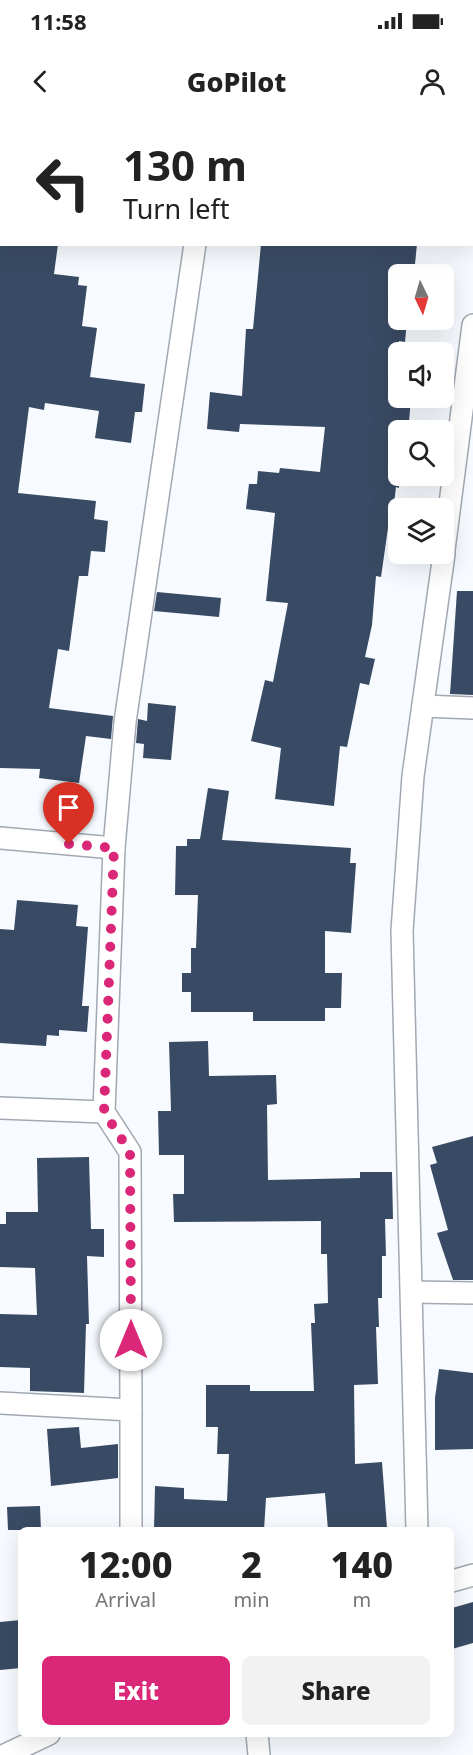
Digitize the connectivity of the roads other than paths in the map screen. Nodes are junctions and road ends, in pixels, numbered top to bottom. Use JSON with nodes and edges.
{"nodes":[{"id":1,"x":195,"y":246,"type":"edge"},
{"id":2,"x":473,"y":324,"type":"edge"},
{"id":3,"x":451,"y":498,"type":"edge"},
{"id":4,"x":442,"y":564,"type":"edge"},
{"id":5,"x":423,"y":706,"type":"junction"},
{"id":6,"x":473,"y":708,"type":"edge"},
{"id":7,"x":0,"y":838,"type":"edge"},
{"id":8,"x":114,"y":848,"type":"junction"},
{"id":9,"x":0,"y":1108,"type":"edge"},
{"id":10,"x":104,"y":1112,"type":"junction"},
{"id":11,"x":413,"y":1292,"type":"junction"},
{"id":12,"x":473,"y":1293,"type":"edge"},
{"id":13,"x":0,"y":1403,"type":"edge"},
{"id":14,"x":131,"y":1410,"type":"junction"},
{"id":15,"x":131,"y":1527,"type":"edge"},
{"id":16,"x":417,"y":1527,"type":"edge"},
{"id":17,"x":473,"y":1575,"type":"edge"},
{"id":18,"x":454,"y":1580,"type":"edge"},
{"id":19,"x":44,"y":1737,"type":"edge"},
{"id":20,"x":257,"y":1737,"type":"edge"},
{"id":21,"x":5,"y":1755,"type":"edge"},
{"id":22,"x":259,"y":1755,"type":"edge"}],
"edges":[{"from":1,"to":8,"type":"street"},
{"from":2,"to":3,"type":"street"},
{"from":4,"to":5,"type":"street"},
{"from":5,"to":6,"type":"street"},
{"from":5,"to":11,"type":"street"},
{"from":7,"to":8,"type":"street"},
{"from":8,"to":10,"type":"street"},
{"from":9,"to":10,"type":"street"},
{"from":10,"to":14,"type":"street"},
{"from":11,"to":12,"type":"street"},
{"from":11,"to":16,"type":"street"},
{"from":13,"to":14,"type":"street"},
{"from":14,"to":15,"type":"street"},
{"from":17,"to":18,"type":"street"},
{"from":19,"to":21,"type":"street"},
{"from":20,"to":22,"type":"street"}]}
